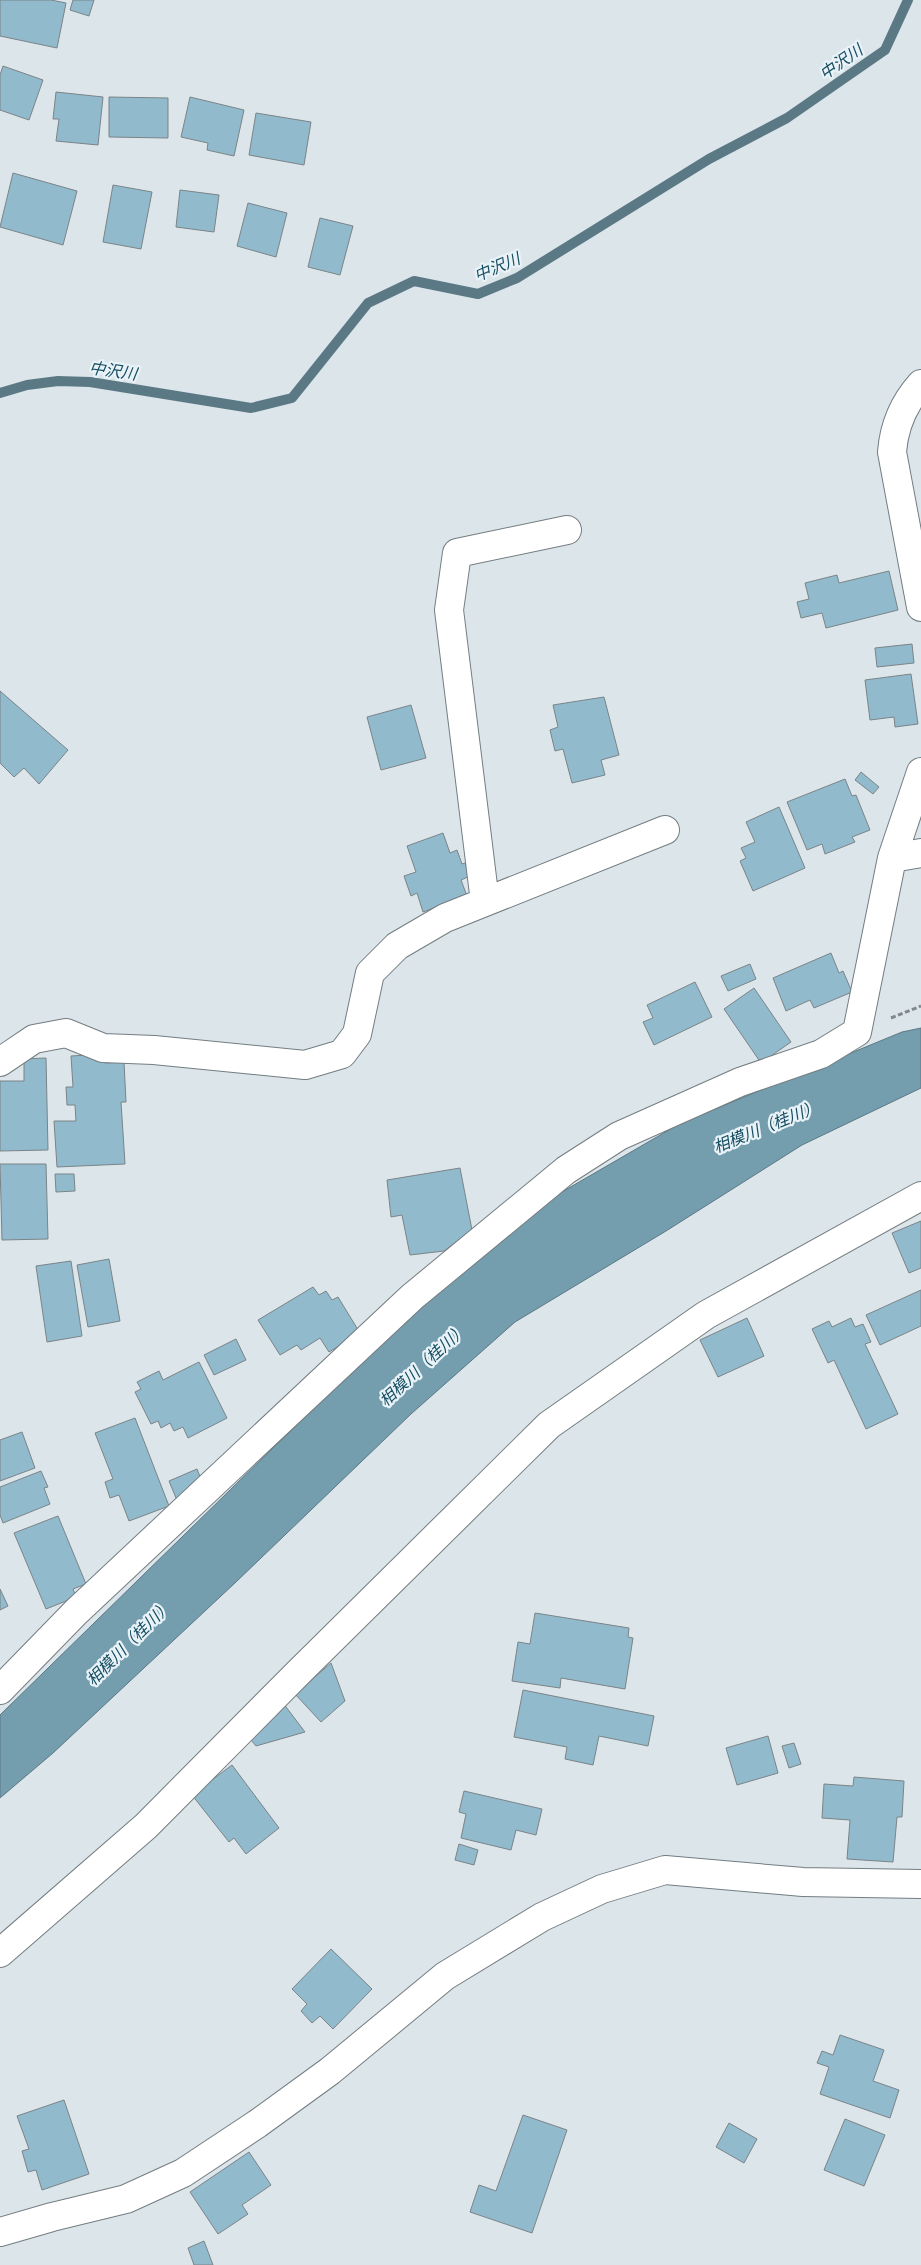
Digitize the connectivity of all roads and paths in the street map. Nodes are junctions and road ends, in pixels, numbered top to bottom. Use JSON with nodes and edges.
{"nodes":[{"id":1,"x":921,"y":384,"type":"edge"},
{"id":2,"x":567,"y":530,"type":"dead end"},
{"id":3,"x":921,"y":607,"type":"edge"},
{"id":4,"x":921,"y":772,"type":"edge"},
{"id":5,"x":665,"y":830,"type":"dead end"},
{"id":6,"x":921,"y":853,"type":"edge"},
{"id":7,"x":892,"y":858,"type":"junction"},
{"id":8,"x":485,"y":902,"type":"junction"},
{"id":9,"x":0,"y":1062,"type":"edge"},
{"id":10,"x":921,"y":1196,"type":"edge"},
{"id":11,"x":0,"y":1690,"type":"edge"},
{"id":12,"x":921,"y":1884,"type":"edge"},
{"id":13,"x":0,"y":1953,"type":"edge"},
{"id":14,"x":0,"y":2232,"type":"edge"}],
"edges":[{"from":1,"to":3,"type":"street"},
{"from":2,"to":8,"type":"street"},
{"from":4,"to":7,"type":"street"},
{"from":5,"to":8,"type":"street"},
{"from":6,"to":7,"type":"street"},
{"from":7,"to":11,"type":"street"},
{"from":8,"to":9,"type":"street"},
{"from":10,"to":13,"type":"street"},
{"from":12,"to":14,"type":"street"}]}
